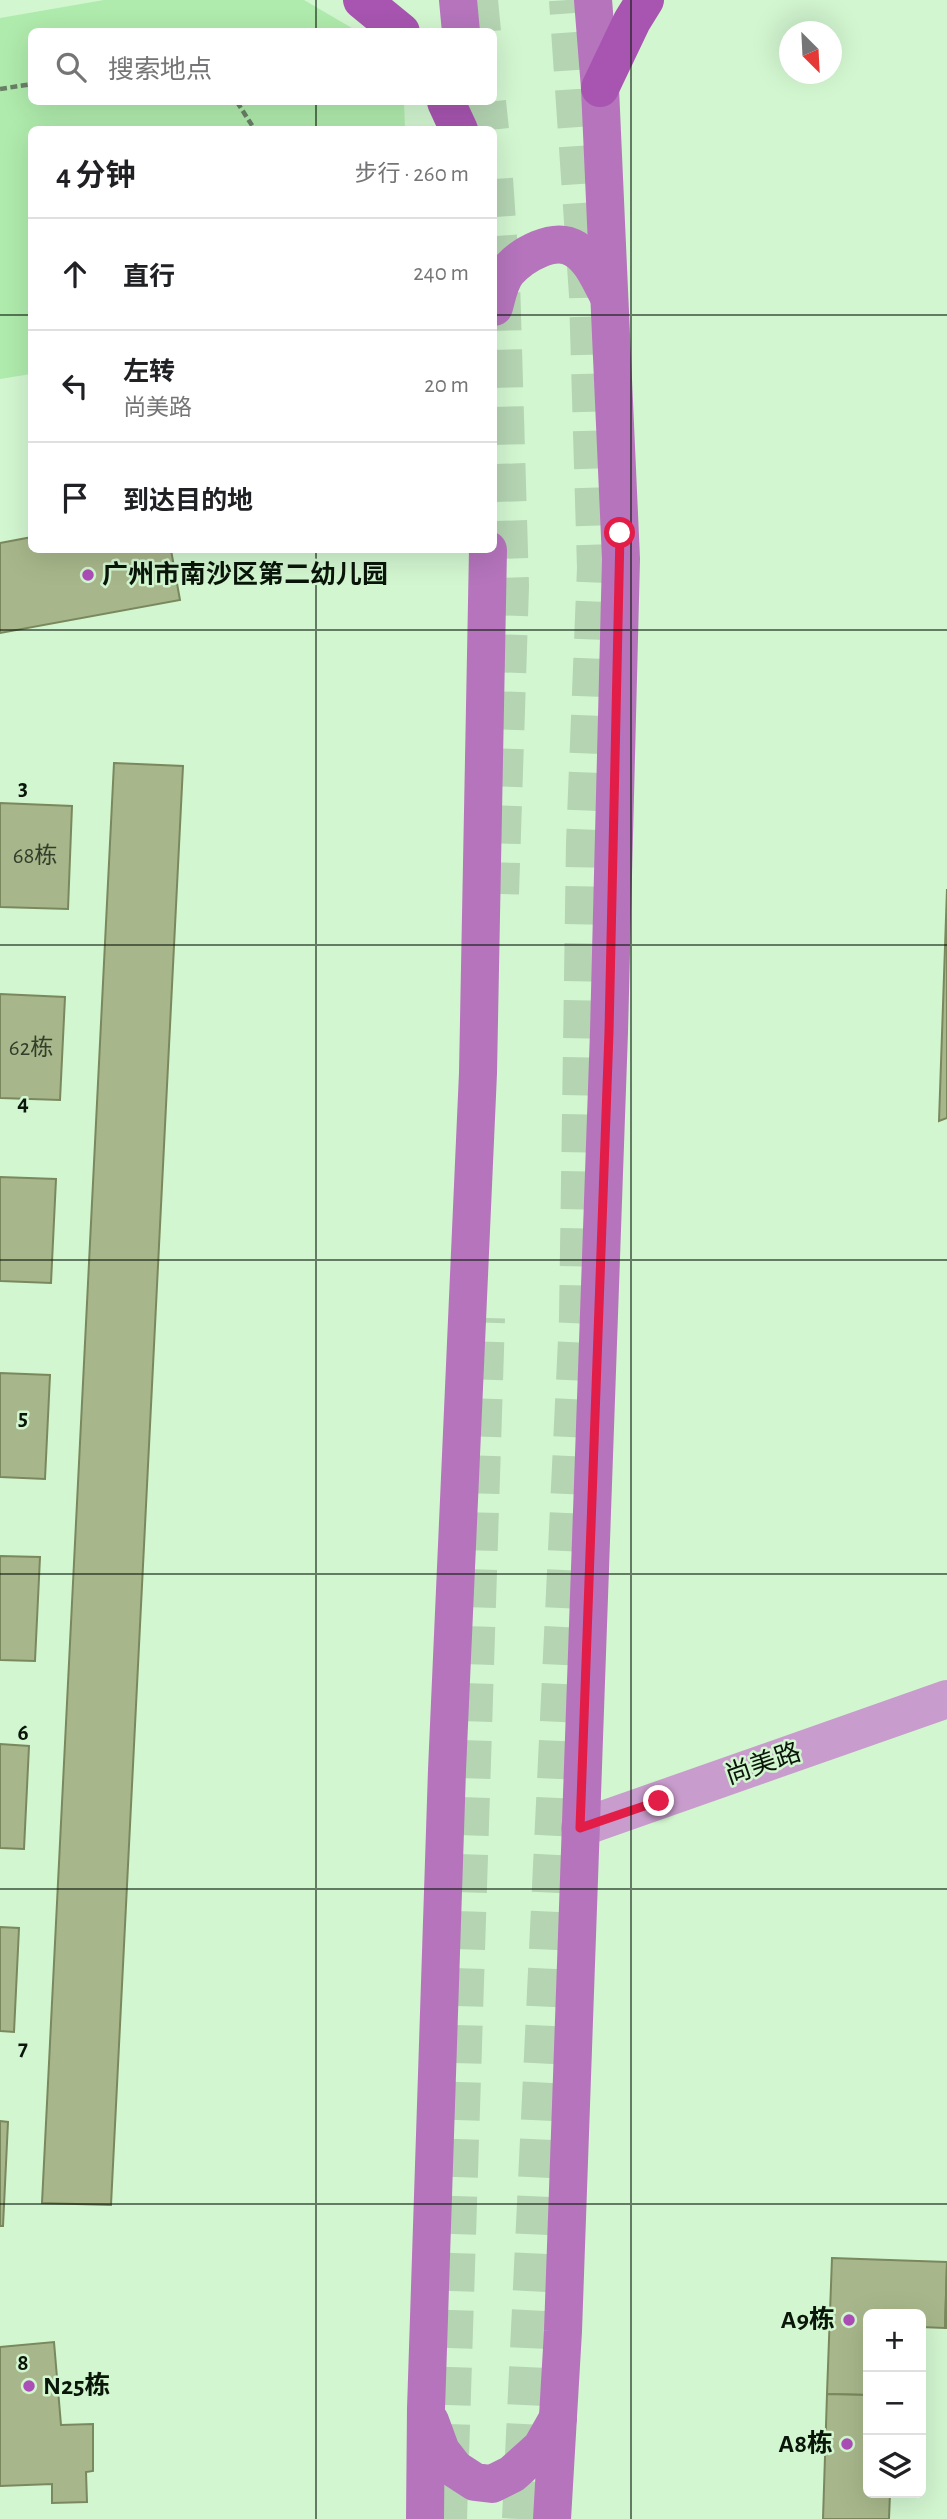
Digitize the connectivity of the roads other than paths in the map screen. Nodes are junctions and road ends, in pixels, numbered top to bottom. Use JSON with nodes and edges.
{"nodes":[{"id":1,"x":362,"y":0,"type":"edge"},
{"id":2,"x":458,"y":0,"type":"edge"},
{"id":3,"x":593,"y":0,"type":"edge"},
{"id":4,"x":645,"y":0,"type":"edge"},
{"id":5,"x":396,"y":28,"type":"edge"},
{"id":6,"x":461,"y":28,"type":"edge"},
{"id":7,"x":600,"y":88,"type":"junction"},
{"id":8,"x":447,"y":105,"type":"edge"},
{"id":9,"x":469,"y":105,"type":"edge"},
{"id":10,"x":457,"y":126,"type":"edge"},
{"id":11,"x":472,"y":126,"type":"edge"},
{"id":12,"x":497,"y":298,"type":"edge"},
{"id":13,"x":610,"y":299,"type":"junction"},
{"id":14,"x":488,"y":553,"type":"edge"},
{"id":15,"x":947,"y":1699,"type":"edge"},
{"id":16,"x":580,"y":1828,"type":"junction"},
{"id":17,"x":426,"y":2409,"type":"junction"},
{"id":18,"x":558,"y":2417,"type":"junction"},
{"id":19,"x":425,"y":2519,"type":"edge"},
{"id":20,"x":552,"y":2519,"type":"edge"}],
"edges":[{"from":1,"to":5,"type":"main road"},
{"from":2,"to":6,"type":"main road"},
{"from":3,"to":7,"type":"main road"},
{"from":4,"to":7,"type":"main road"},
{"from":7,"to":13,"type":"main road"},
{"from":8,"to":10,"type":"main road"},
{"from":9,"to":11,"type":"main road"},
{"from":12,"to":13,"type":"main road"},
{"from":13,"to":16,"type":"main road"},
{"from":14,"to":17,"type":"main road"},
{"from":15,"to":16,"type":"street","name":"尚美路"},
{"from":16,"to":18,"type":"main road"},
{"from":17,"to":18,"type":"main road"},
{"from":17,"to":19,"type":"main road"},
{"from":18,"to":20,"type":"main road"}]}
